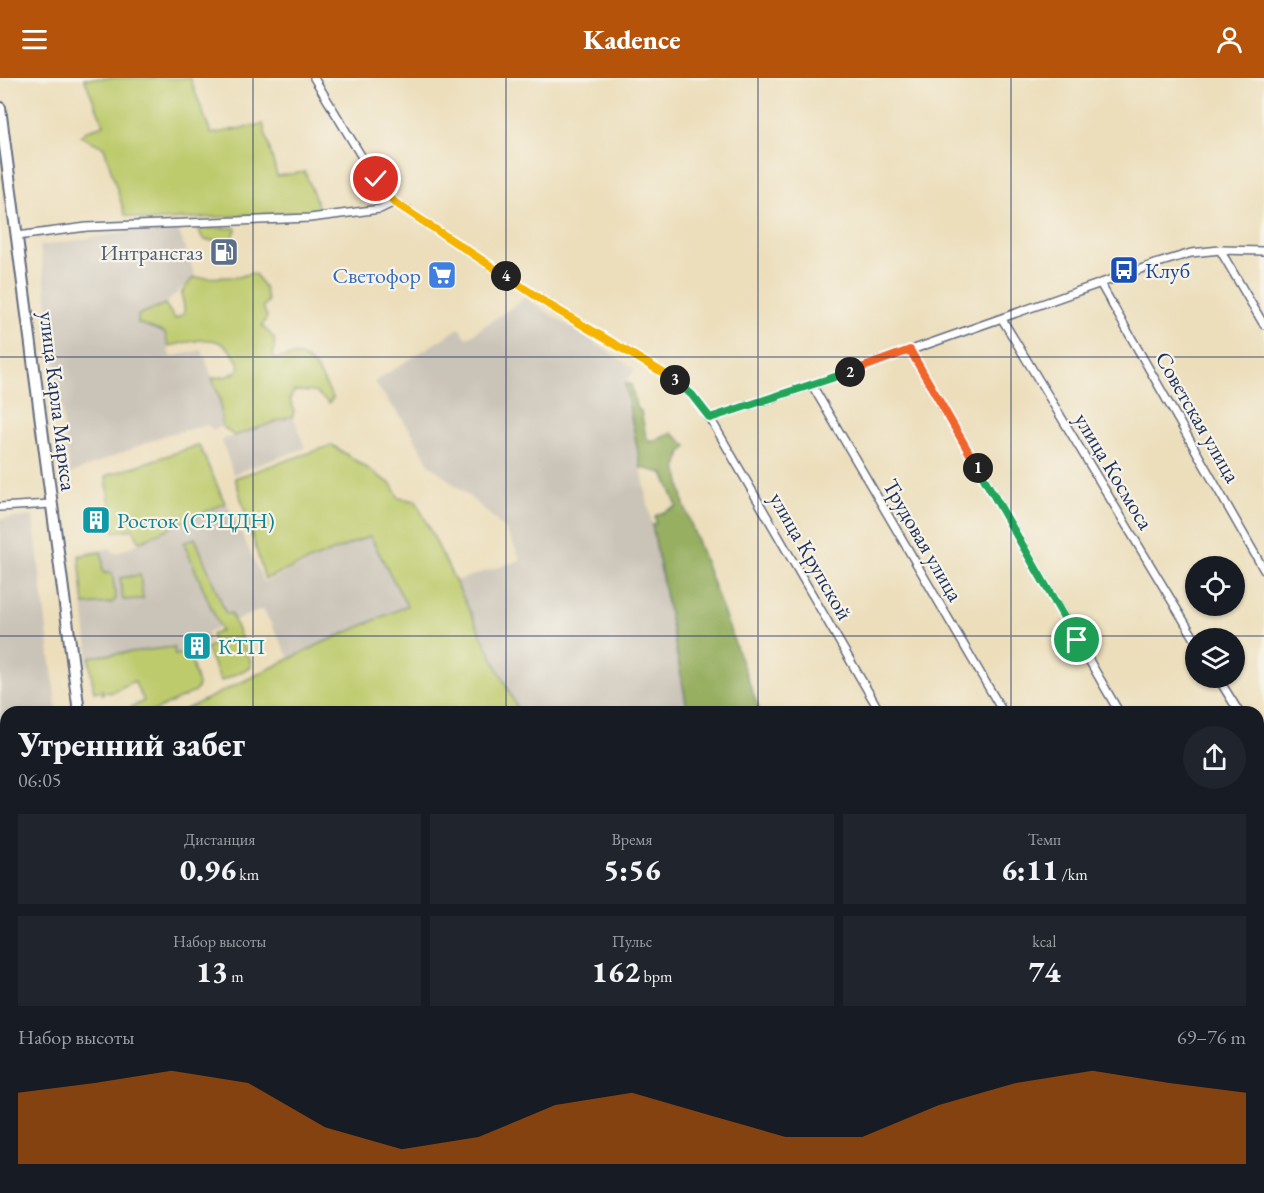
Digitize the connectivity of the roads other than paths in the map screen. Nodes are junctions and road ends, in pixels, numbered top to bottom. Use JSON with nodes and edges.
{"nodes":[{"id":1,"x":314,"y":78,"type":"edge"},
{"id":2,"x":0,"y":108,"type":"edge"},
{"id":3,"x":394,"y":202,"type":"junction"},
{"id":4,"x":17,"y":237,"type":"junction"},
{"id":5,"x":1220,"y":250,"type":"junction"},
{"id":6,"x":1264,"y":251,"type":"edge"},
{"id":7,"x":1100,"y":283,"type":"junction"},
{"id":8,"x":1002,"y":319,"type":"junction"},
{"id":9,"x":1264,"y":325,"type":"edge"},
{"id":10,"x":910,"y":350,"type":"junction"},
{"id":11,"x":812,"y":385,"type":"junction"},
{"id":12,"x":710,"y":418,"type":"junction"},
{"id":13,"x":51,"y":504,"type":"junction"},
{"id":14,"x":0,"y":507,"type":"edge"},
{"id":15,"x":1264,"y":570,"type":"edge"},
{"id":16,"x":1188,"y":628,"type":"edge"},
{"id":17,"x":1224,"y":688,"type":"edge"},
{"id":18,"x":78,"y":706,"type":"edge"},
{"id":19,"x":877,"y":706,"type":"edge"},
{"id":20,"x":999,"y":706,"type":"edge"},
{"id":21,"x":1116,"y":706,"type":"edge"},
{"id":22,"x":1235,"y":706,"type":"edge"}],
"edges":[{"from":1,"to":3,"type":"street"},
{"from":2,"to":4,"type":"main road","name":"улица Карла Маркса"},
{"from":3,"to":4,"type":"street"},
{"from":3,"to":12,"type":"street","name":"улица Крупской"},
{"from":4,"to":13,"type":"main road","name":"улица Карла Маркса"},
{"from":5,"to":6,"type":"street"},
{"from":5,"to":7,"type":"street"},
{"from":5,"to":9,"type":"street"},
{"from":7,"to":8,"type":"street"},
{"from":7,"to":15,"type":"street","name":"Советская улица"},
{"from":8,"to":10,"type":"street"},
{"from":8,"to":16,"type":"street","name":"улица Космоса"},
{"from":10,"to":11,"type":"street"},
{"from":10,"to":21,"type":"street"},
{"from":11,"to":12,"type":"street"},
{"from":11,"to":20,"type":"street","name":"Трудовая улица"},
{"from":12,"to":19,"type":"street","name":"улица Крупской"},
{"from":13,"to":14,"type":"street"},
{"from":13,"to":18,"type":"main road","name":"улица Карла Маркса"},
{"from":17,"to":22,"type":"street"}]}
